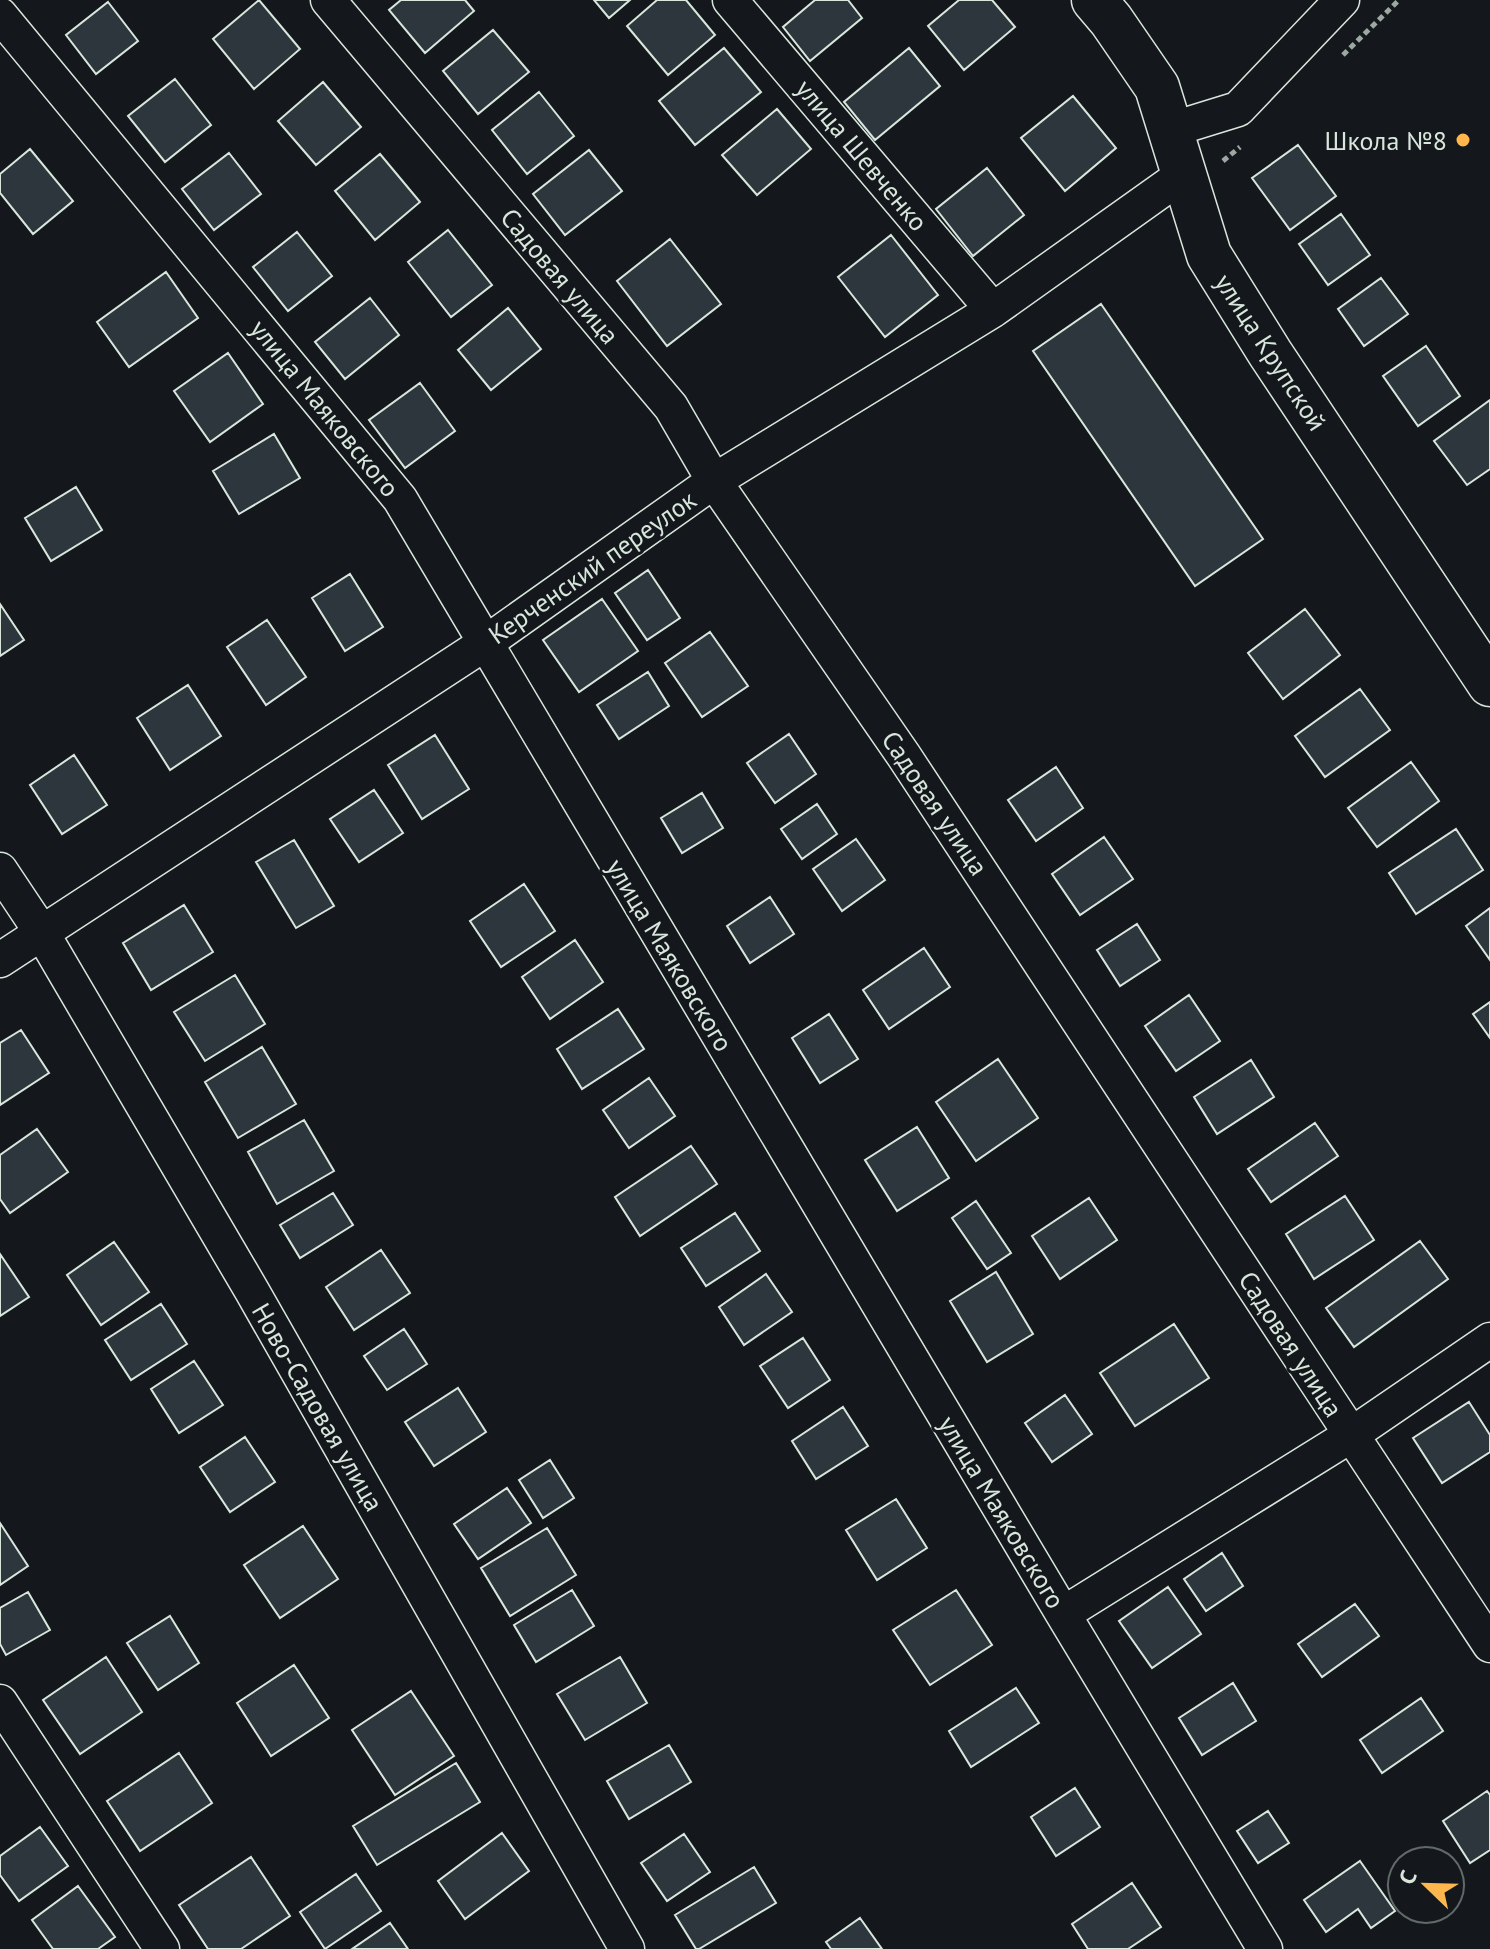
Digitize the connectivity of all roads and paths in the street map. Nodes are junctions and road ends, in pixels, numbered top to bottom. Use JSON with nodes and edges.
{"nodes":[{"id":1,"x":328,"y":0,"type":"edge"},
{"id":2,"x":730,"y":0,"type":"edge"},
{"id":3,"x":1094,"y":0,"type":"edge"},
{"id":4,"x":1342,"y":0,"type":"edge"},
{"id":5,"x":0,"y":15,"type":"edge"},
{"id":6,"x":1170,"y":130,"type":"junction"},
{"id":7,"x":1184,"y":174,"type":"junction"},
{"id":8,"x":993,"y":310,"type":"junction"},
{"id":9,"x":714,"y":481,"type":"junction"},
{"id":10,"x":484,"y":644,"type":"junction"},
{"id":11,"x":1490,"y":684,"type":"edge"},
{"id":12,"x":0,"y":870,"type":"edge"},
{"id":13,"x":42,"y":933,"type":"junction"},
{"id":14,"x":0,"y":960,"type":"edge"},
{"id":15,"x":1490,"y":1340,"type":"edge"},
{"id":16,"x":1351,"y":1435,"type":"junction"},
{"id":17,"x":1063,"y":1614,"type":"junction"},
{"id":18,"x":1490,"y":1645,"type":"edge"},
{"id":19,"x":0,"y":1702,"type":"edge"},
{"id":20,"x":162,"y":1949,"type":"edge"},
{"id":21,"x":627,"y":1949,"type":"edge"},
{"id":22,"x":1265,"y":1949,"type":"edge"}],
"edges":[{"from":1,"to":9,"type":"street","name":"Садовая улица"},
{"from":2,"to":8,"type":"street","name":"улица Шевченко"},
{"from":3,"to":6,"type":"main road","name":"улица Крупской"},
{"from":4,"to":6,"type":"street"},
{"from":5,"to":10,"type":"street","name":"улица Маяковского"},
{"from":6,"to":7,"type":"main road","name":"улица Крупской"},
{"from":7,"to":8,"type":"street","name":"Керченский переулок"},
{"from":7,"to":11,"type":"main road","name":"улица Крупской"},
{"from":8,"to":9,"type":"street","name":"Керченский переулок"},
{"from":9,"to":10,"type":"street","name":"Керченский переулок"},
{"from":9,"to":16,"type":"street","name":"Садовая улица"},
{"from":10,"to":13,"type":"street","name":"Керченский переулок"},
{"from":10,"to":17,"type":"street","name":"улица Маяковского"},
{"from":12,"to":13,"type":"street","name":"Ново-Садовая улица"},
{"from":13,"to":14,"type":"street","name":"Керченский переулок"},
{"from":13,"to":21,"type":"street","name":"Ново-Садовая улица"},
{"from":15,"to":16,"type":"street"},
{"from":16,"to":17,"type":"street"},
{"from":16,"to":18,"type":"street","name":"Садовая улица"},
{"from":17,"to":22,"type":"street","name":"улица Маяковского"},
{"from":19,"to":20,"type":"street"}]}
